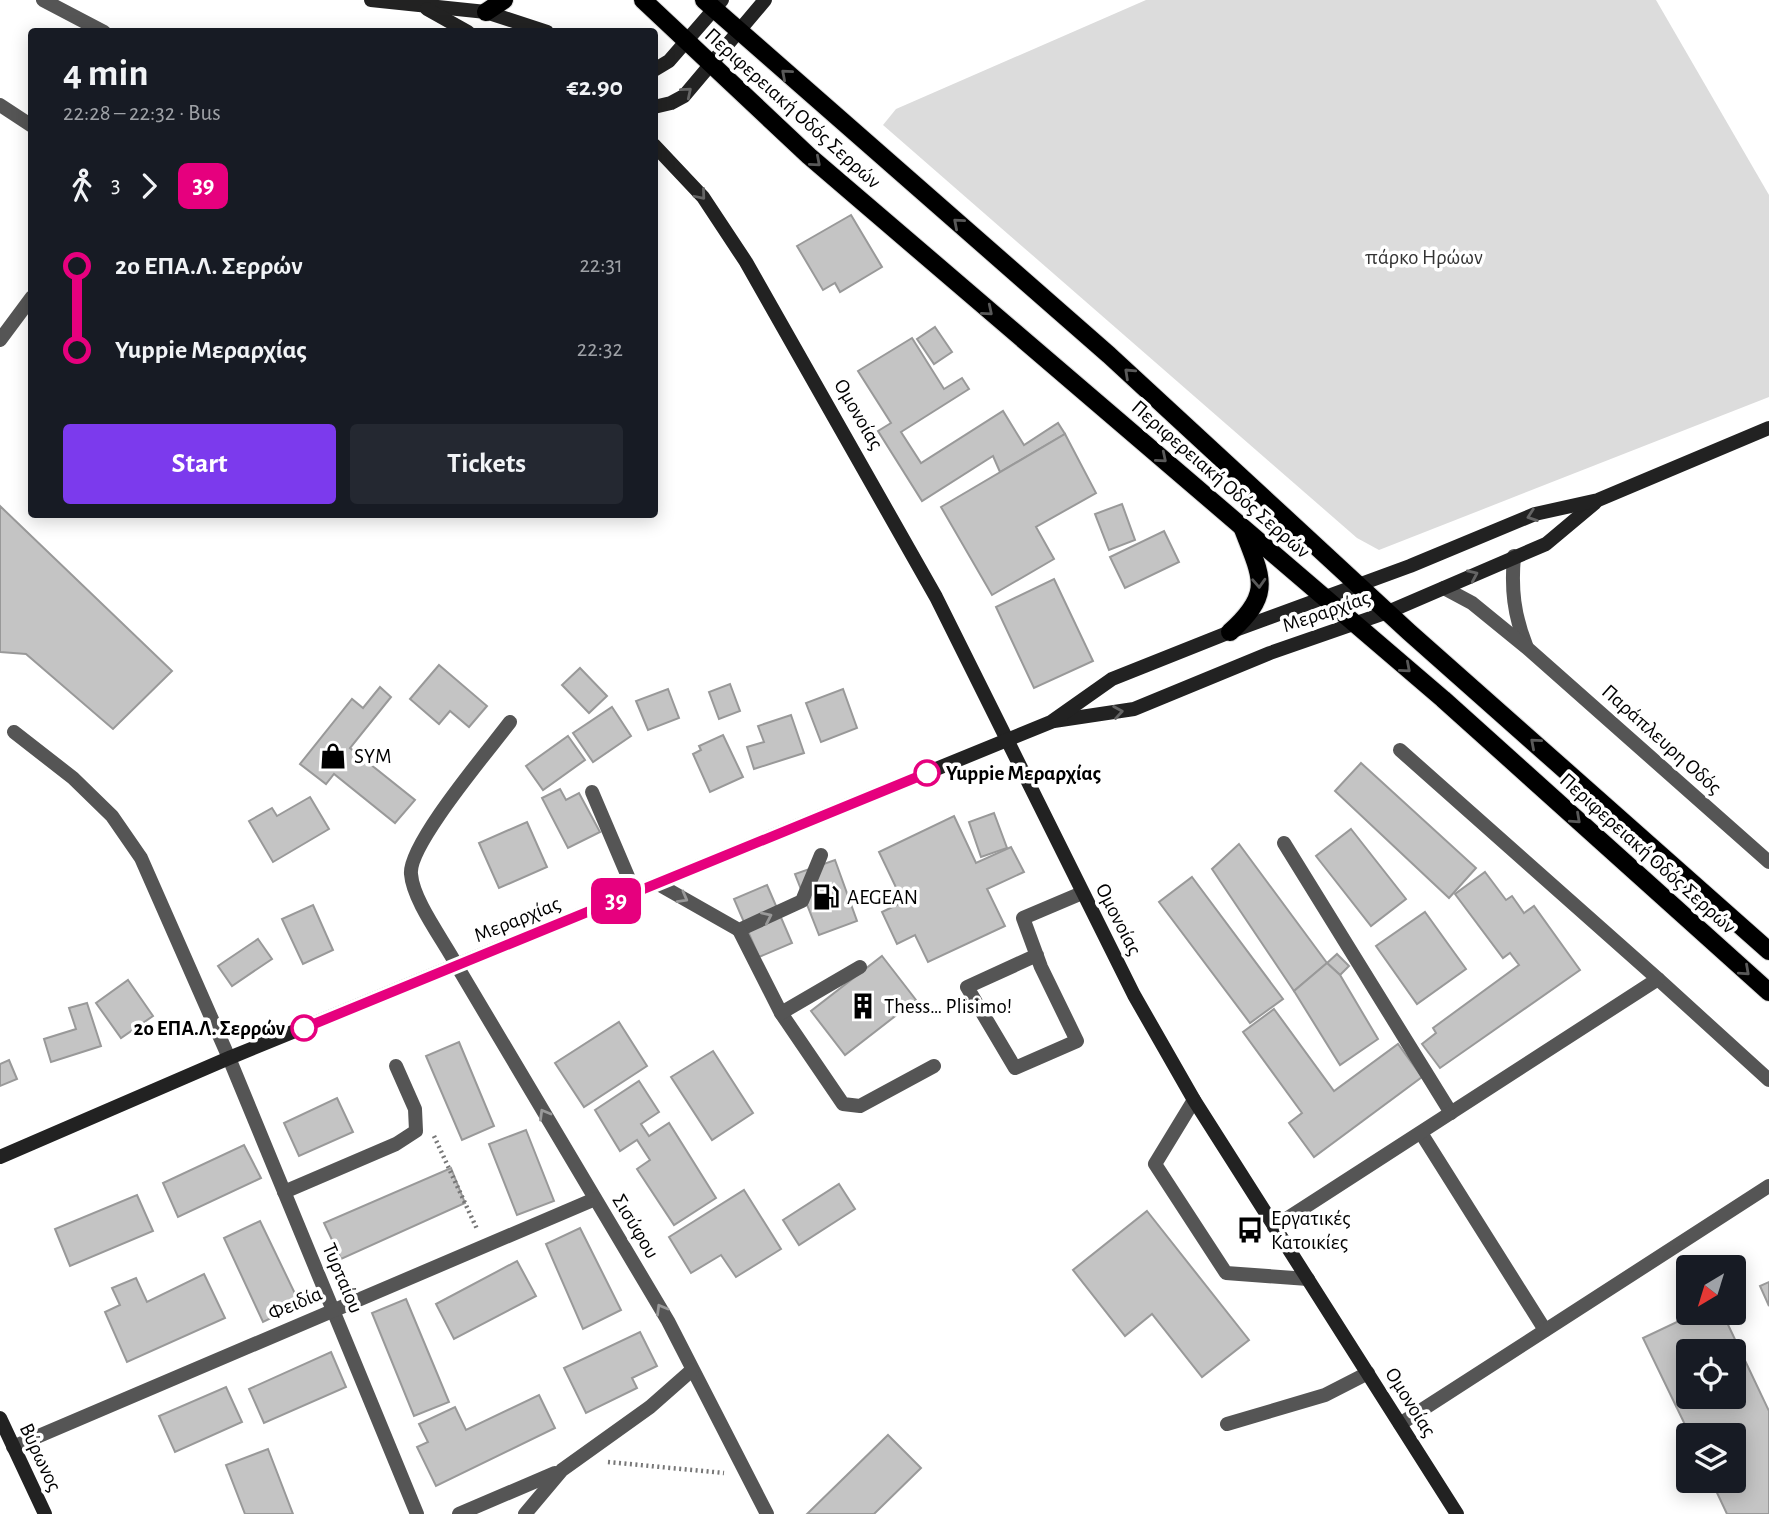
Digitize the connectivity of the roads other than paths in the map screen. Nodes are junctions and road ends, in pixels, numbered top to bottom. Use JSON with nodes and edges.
{"nodes":[{"id":1,"x":43,"y":0,"type":"edge"},
{"id":2,"x":504,"y":0,"type":"edge"},
{"id":3,"x":643,"y":0,"type":"edge"},
{"id":4,"x":765,"y":0,"type":"edge"},
{"id":5,"x":379,"y":1,"type":"edge"},
{"id":6,"x":713,"y":3,"type":"edge"},
{"id":7,"x":426,"y":8,"type":"junction"},
{"id":8,"x":486,"y":12,"type":"junction"},
{"id":9,"x":96,"y":28,"type":"edge"},
{"id":10,"x":461,"y":28,"type":"edge"},
{"id":11,"x":535,"y":28,"type":"edge"},
{"id":12,"x":741,"y":33,"type":"junction"},
{"id":13,"x":685,"y":41,"type":"junction"},
{"id":14,"x":712,"y":66,"type":"junction"},
{"id":15,"x":658,"y":68,"type":"edge"},
{"id":16,"x":0,"y":106,"type":"edge"},
{"id":17,"x":658,"y":106,"type":"edge"},
{"id":18,"x":28,"y":124,"type":"edge"},
{"id":19,"x":658,"y":149,"type":"edge"},
{"id":20,"x":28,"y":302,"type":"edge"},
{"id":21,"x":0,"y":340,"type":"edge"},
{"id":22,"x":1769,"y":428,"type":"edge"},
{"id":23,"x":1598,"y":500,"type":"junction"},
{"id":24,"x":1242,"y":526,"type":"junction"},
{"id":25,"x":1514,"y":556,"type":"junction"},
{"id":26,"x":1360,"y":585,"type":"junction"},
{"id":27,"x":1444,"y":588,"type":"junction"},
{"id":28,"x":1325,"y":597,"type":"junction"},
{"id":29,"x":1388,"y":612,"type":"junction"},
{"id":30,"x":1354,"y":623,"type":"junction"},
{"id":31,"x":1230,"y":632,"type":"junction"},
{"id":32,"x":1527,"y":647,"type":"junction"},
{"id":33,"x":510,"y":722,"type":"dead end"},
{"id":34,"x":1051,"y":722,"type":"junction"},
{"id":35,"x":14,"y":732,"type":"dead end"},
{"id":36,"x":1009,"y":739,"type":"junction"},
{"id":37,"x":1400,"y":750,"type":"dead end"},
{"id":38,"x":592,"y":792,"type":"dead end"},
{"id":39,"x":1284,"y":843,"type":"dead end"},
{"id":40,"x":821,"y":855,"type":"dead end"},
{"id":41,"x":1769,"y":862,"type":"edge"},
{"id":42,"x":658,"y":884,"type":"junction"},
{"id":43,"x":635,"y":893,"type":"junction"},
{"id":44,"x":1082,"y":893,"type":"junction"},
{"id":45,"x":739,"y":930,"type":"junction"},
{"id":46,"x":1769,"y":951,"type":"edge"},
{"id":47,"x":1037,"y":955,"type":"junction"},
{"id":48,"x":457,"y":965,"type":"junction"},
{"id":49,"x":860,"y":967,"type":"dead end"},
{"id":50,"x":1658,"y":979,"type":"junction"},
{"id":51,"x":1769,"y":992,"type":"edge"},
{"id":52,"x":781,"y":1013,"type":"junction"},
{"id":53,"x":229,"y":1058,"type":"junction"},
{"id":54,"x":396,"y":1066,"type":"dead end"},
{"id":55,"x":934,"y":1066,"type":"dead end"},
{"id":56,"x":1769,"y":1080,"type":"edge"},
{"id":57,"x":1194,"y":1100,"type":"junction"},
{"id":58,"x":1451,"y":1113,"type":"junction"},
{"id":59,"x":1420,"y":1133,"type":"junction"},
{"id":60,"x":0,"y":1157,"type":"edge"},
{"id":61,"x":1769,"y":1186,"type":"edge"},
{"id":62,"x":284,"y":1192,"type":"junction"},
{"id":63,"x":595,"y":1199,"type":"junction"},
{"id":64,"x":1274,"y":1227,"type":"junction"},
{"id":65,"x":1308,"y":1279,"type":"junction"},
{"id":66,"x":333,"y":1310,"type":"junction"},
{"id":67,"x":1545,"y":1331,"type":"junction"},
{"id":68,"x":692,"y":1370,"type":"junction"},
{"id":69,"x":1368,"y":1373,"type":"junction"},
{"id":70,"x":0,"y":1418,"type":"edge"},
{"id":71,"x":1227,"y":1424,"type":"dead end"},
{"id":72,"x":1400,"y":1424,"type":"junction"},
{"id":73,"x":13,"y":1447,"type":"junction"},
{"id":74,"x":562,"y":1469,"type":"junction"},
{"id":75,"x":45,"y":1514,"type":"edge"},
{"id":76,"x":417,"y":1514,"type":"edge"},
{"id":77,"x":459,"y":1514,"type":"edge"},
{"id":78,"x":525,"y":1514,"type":"edge"},
{"id":79,"x":767,"y":1514,"type":"edge"},
{"id":80,"x":1457,"y":1514,"type":"edge"}],
"edges":[{"from":1,"to":9,"type":"street"},
{"from":2,"to":8,"type":"main road"},
{"from":3,"to":13,"type":"main road","name":"Περιφερειακή Οδός Σερρών"},
{"from":4,"to":12,"type":"main road"},
{"from":5,"to":7,"type":"main road"},
{"from":6,"to":12,"type":"main road","name":"Περιφερειακή Οδός Σερρών"},
{"from":6,"to":13,"type":"main road"},
{"from":7,"to":8,"type":"main road"},
{"from":7,"to":10,"type":"main road"},
{"from":8,"to":11,"type":"main road"},
{"from":12,"to":14,"type":"main road"},
{"from":26,"to":12,"type":"main road","name":"Περιφερειακή Οδός Σερρών","one_way":true},
{"from":13,"to":14,"type":"main road","name":"Περιφερειακή Οδός Σερρών"},
{"from":13,"to":15,"type":"main road"},
{"from":17,"to":14,"type":"main road","one_way":true},
{"from":14,"to":24,"type":"main road","name":"Περιφερειακή Οδός Σερρών","one_way":true},
{"from":16,"to":18,"type":"street"},
{"from":19,"to":36,"type":"main road","name":"Ομονοίας","one_way":true},
{"from":20,"to":21,"type":"street"},
{"from":22,"to":23,"type":"main road","name":"Μεραρχίας"},
{"from":23,"to":25,"type":"main road","name":"Μεραρχίας"},
{"from":23,"to":26,"type":"main road","name":"Μεραρχίας","one_way":true},
{"from":24,"to":28,"type":"main road","name":"Περιφερειακή Οδός Σερρών"},
{"from":24,"to":31,"type":"main road","one_way":true},
{"from":27,"to":25,"type":"main road","name":"Μεραρχίας","one_way":true},
{"from":25,"to":32,"type":"street"},
{"from":26,"to":28,"type":"main road","name":"Μεραρχίας"},
{"from":26,"to":29,"type":"main road","name":"Περιφερειακή Οδός Σερρών"},
{"from":27,"to":29,"type":"main road","name":"Μεραρχίας"},
{"from":27,"to":32,"type":"street","name":"Παράπλευρη Οδός"},
{"from":28,"to":30,"type":"main road","name":"Περιφερειακή Οδός Σερρών"},
{"from":28,"to":31,"type":"main road","name":"Μεραρχίας"},
{"from":29,"to":30,"type":"main road","name":"Μεραρχίας"},
{"from":46,"to":29,"type":"main road","name":"Περιφερειακή Οδός Σερρών","one_way":true},
{"from":34,"to":30,"type":"main road","name":"Μεραρχίας","one_way":true},
{"from":30,"to":51,"type":"main road","name":"Περιφερειακή Οδός Σερρών","one_way":true},
{"from":31,"to":34,"type":"main road","name":"Μεραρχίας"},
{"from":32,"to":41,"type":"street","name":"Παράπλευρη Οδός"},
{"from":33,"to":48,"type":"street","name":"Σισύφου"},
{"from":34,"to":36,"type":"main road","name":"Μεραρχίας"},
{"from":35,"to":53,"type":"street","name":"Τυρταίου"},
{"from":36,"to":42,"type":"main road","name":"Μεραρχίας"},
{"from":36,"to":44,"type":"main road","name":"Ομονοίας"},
{"from":37,"to":50,"type":"street"},
{"from":38,"to":43,"type":"street"},
{"from":39,"to":58,"type":"street"},
{"from":45,"to":40,"type":"street","one_way":true},
{"from":42,"to":43,"type":"main road","name":"Μεραρχίας"},
{"from":42,"to":45,"type":"street","one_way":true},
{"from":43,"to":48,"type":"main road","name":"Μεραρχίας"},
{"from":44,"to":47,"type":"street"},
{"from":44,"to":57,"type":"main road","name":"Ομονοίας"},
{"from":45,"to":52,"type":"street"},
{"from":47,"to":47,"type":"street"},
{"from":48,"to":53,"type":"main road","name":"Μεραρχίας"},
{"from":63,"to":48,"type":"street","name":"Σισύφου","one_way":true},
{"from":49,"to":52,"type":"street"},
{"from":50,"to":56,"type":"street"},
{"from":50,"to":58,"type":"street"},
{"from":52,"to":55,"type":"street"},
{"from":53,"to":60,"type":"main road","name":"Μεραρχίας"},
{"from":53,"to":62,"type":"street","name":"Τυρταίου"},
{"from":54,"to":62,"type":"street"},
{"from":57,"to":64,"type":"main road","name":"Ομονοίας"},
{"from":57,"to":65,"type":"street"},
{"from":58,"to":59,"type":"street"},
{"from":59,"to":64,"type":"street"},
{"from":59,"to":67,"type":"street"},
{"from":61,"to":67,"type":"street"},
{"from":62,"to":66,"type":"street","name":"Τυρταίου"},
{"from":63,"to":66,"type":"street","name":"Φειδία"},
{"from":68,"to":63,"type":"street","name":"Σισύφου","one_way":true},
{"from":64,"to":65,"type":"main road","name":"Ομονοίας"},
{"from":65,"to":69,"type":"main road","name":"Ομονοίας"},
{"from":66,"to":73,"type":"street","name":"Φειδία"},
{"from":66,"to":76,"type":"street","name":"Τυρταίου"},
{"from":67,"to":72,"type":"street"},
{"from":68,"to":74,"type":"street"},
{"from":68,"to":79,"type":"street","name":"Σισύφου"},
{"from":69,"to":71,"type":"street"},
{"from":69,"to":72,"type":"main road","name":"Ομονοίας"},
{"from":70,"to":73,"type":"main road","name":"Βύρωνος"},
{"from":72,"to":80,"type":"main road","name":"Ομονοίας"},
{"from":73,"to":75,"type":"main road","name":"Βύρωνος"},
{"from":74,"to":77,"type":"street"},
{"from":74,"to":78,"type":"street"}]}
